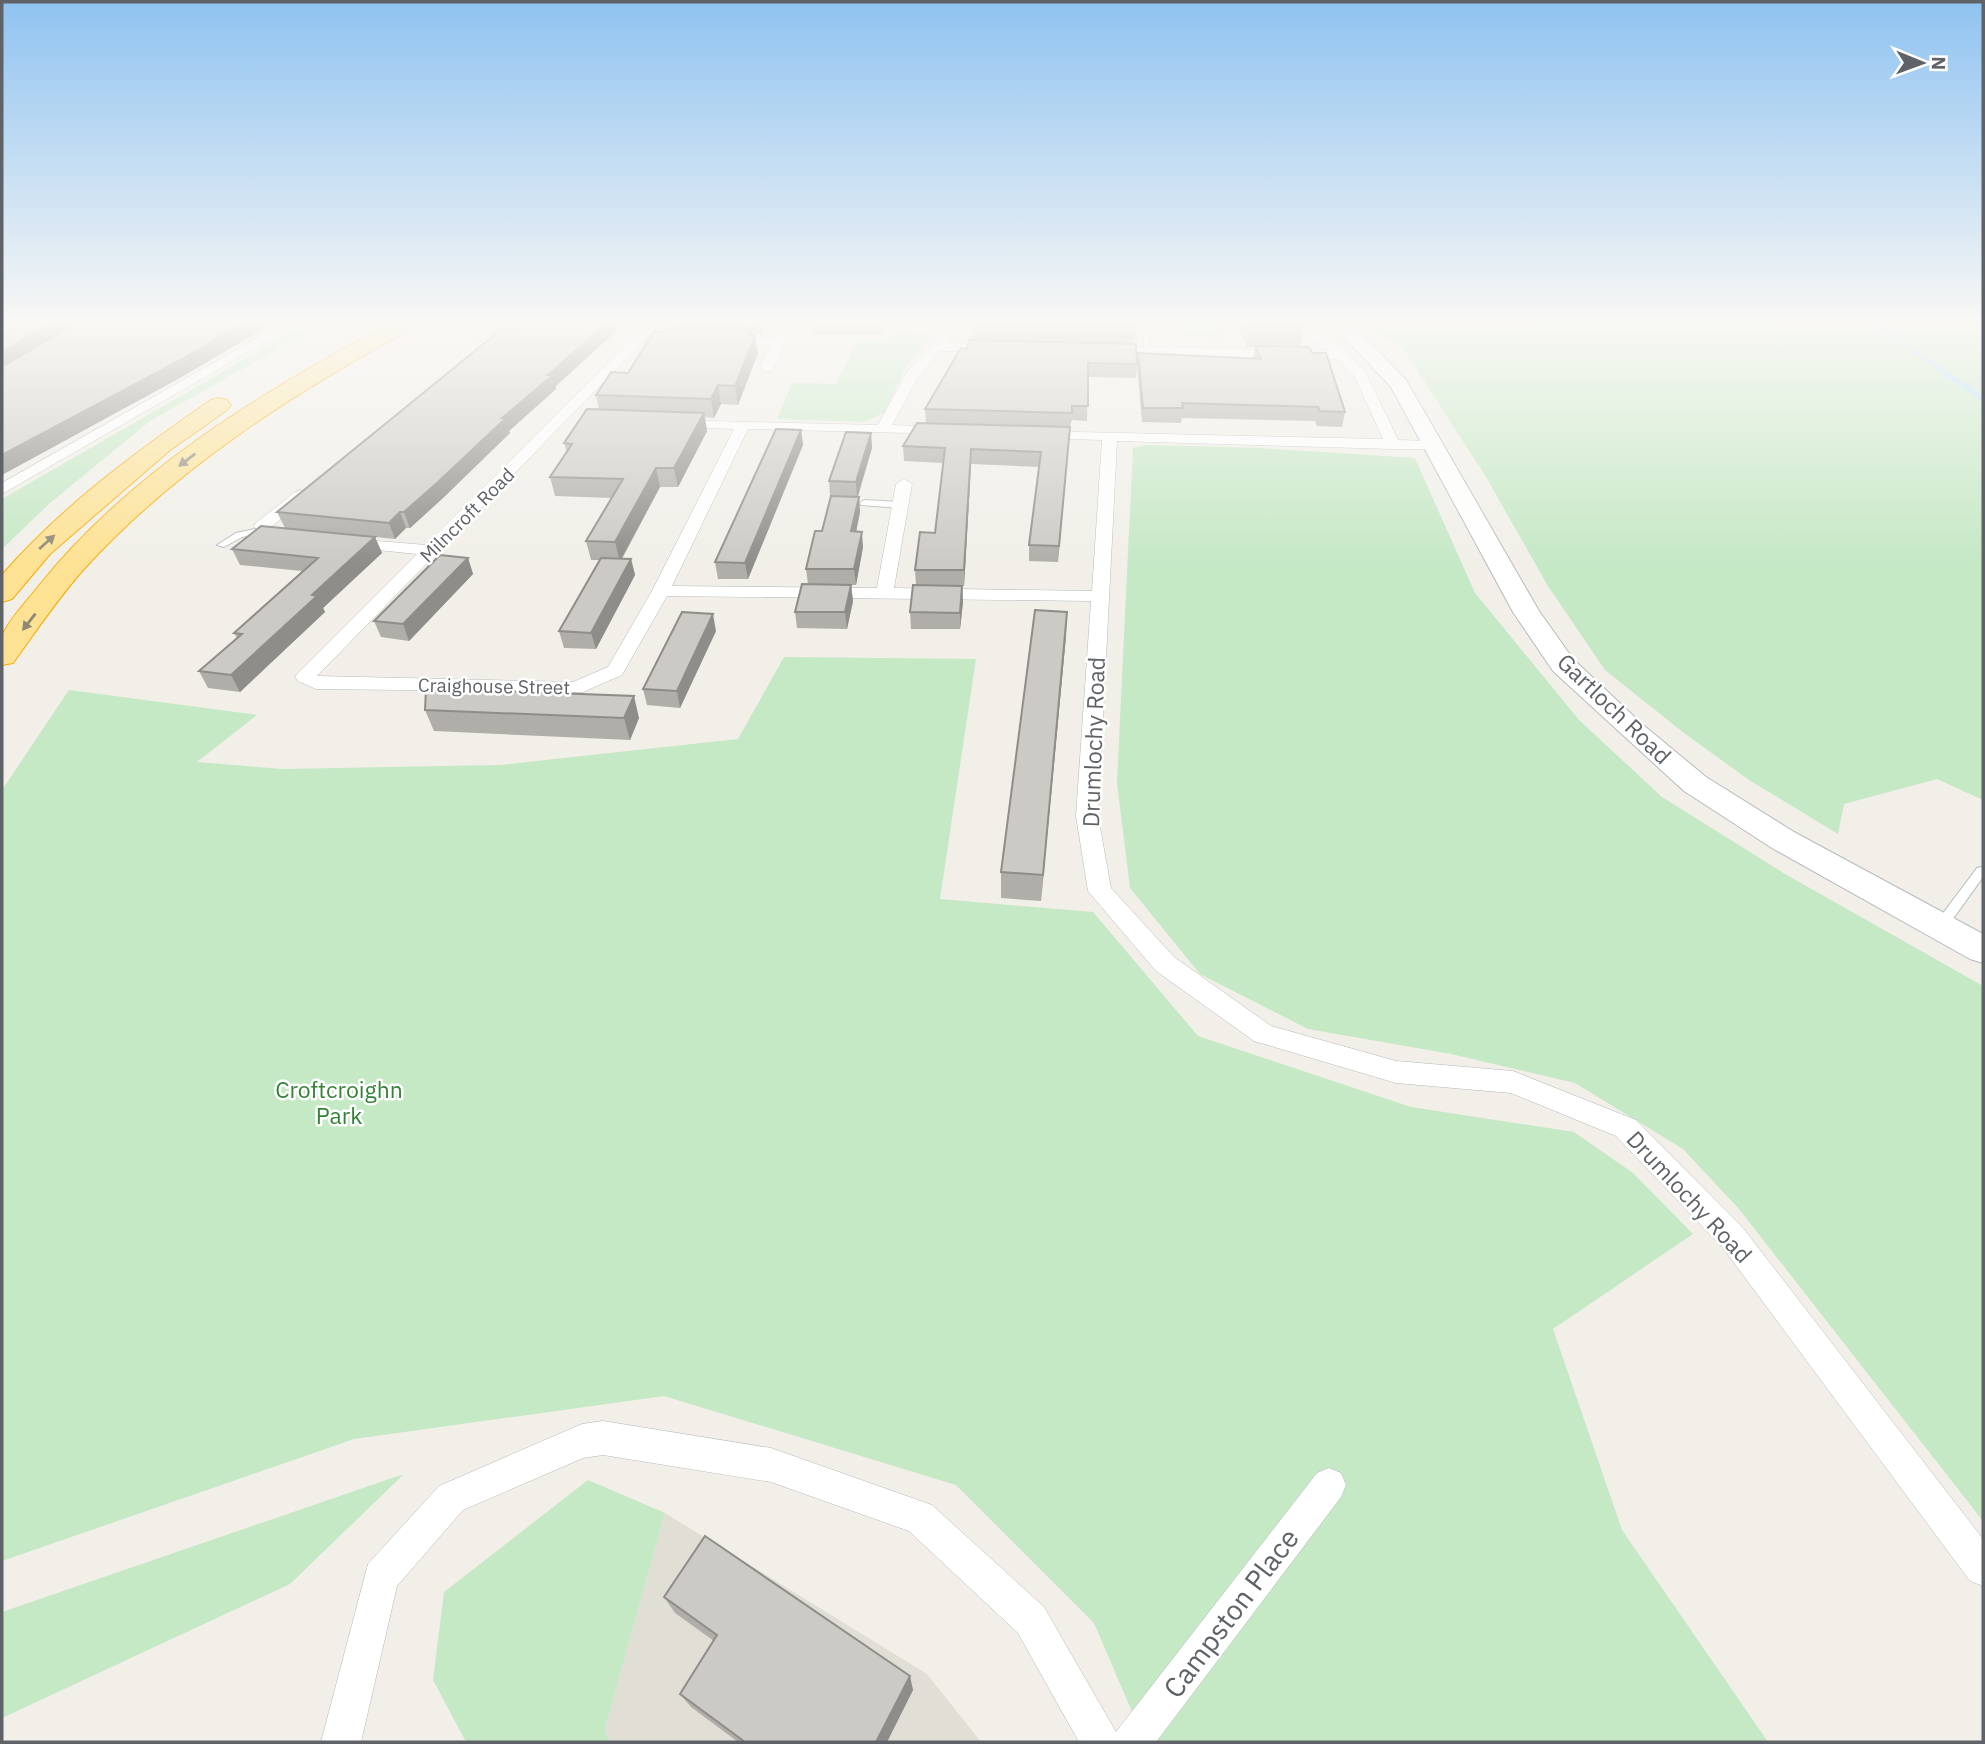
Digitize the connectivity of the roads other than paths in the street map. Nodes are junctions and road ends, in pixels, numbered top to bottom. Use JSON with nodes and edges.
{"nodes":[{"id":1,"x":154,"y":402,"type":"edge"},
{"id":2,"x":223,"y":402,"type":"edge"},
{"id":3,"x":269,"y":402,"type":"edge"},
{"id":4,"x":583,"y":402,"type":"edge"},
{"id":5,"x":897,"y":402,"type":"edge"},
{"id":6,"x":1373,"y":402,"type":"edge"},
{"id":7,"x":1410,"y":402,"type":"edge"},
{"id":8,"x":659,"y":423,"type":"edge"},
{"id":9,"x":743,"y":425,"type":"junction"},
{"id":10,"x":883,"y":429,"type":"junction"},
{"id":11,"x":963,"y":432,"type":"edge"},
{"id":12,"x":1017,"y":433,"type":"edge"},
{"id":13,"x":1110,"y":436,"type":"junction"},
{"id":14,"x":1393,"y":445,"type":"junction"},
{"id":15,"x":1434,"y":445,"type":"junction"},
{"id":16,"x":315,"y":483,"type":"edge"},
{"id":17,"x":904,"y":484,"type":"dead end"},
{"id":18,"x":2,"y":489,"type":"edge"},
{"id":19,"x":864,"y":503,"type":"dead end"},
{"id":20,"x":900,"y":505,"type":"junction"},
{"id":21,"x":265,"y":530,"type":"junction"},
{"id":22,"x":309,"y":538,"type":"edge"},
{"id":23,"x":336,"y":541,"type":"edge"},
{"id":24,"x":221,"y":545,"type":"dead end"},
{"id":25,"x":432,"y":551,"type":"junction"},
{"id":26,"x":661,"y":592,"type":"junction"},
{"id":27,"x":885,"y":592,"type":"junction"},
{"id":28,"x":2,"y":593,"type":"edge"},
{"id":29,"x":1101,"y":596,"type":"junction"},
{"id":30,"x":2,"y":656,"type":"edge"},
{"id":31,"x":305,"y":677,"type":"joint"},
{"id":32,"x":1981,"y":871,"type":"dead end"},
{"id":33,"x":1939,"y":928,"type":"junction"},
{"id":34,"x":1983,"y":950,"type":"edge"},
{"id":35,"x":1329,"y":1485,"type":"dead end"},
{"id":36,"x":1983,"y":1568,"type":"edge"},
{"id":37,"x":341,"y":1742,"type":"edge"},
{"id":38,"x":1101,"y":1742,"type":"edge"},
{"id":39,"x":1132,"y":1742,"type":"edge"}],
"edges":[{"from":1,"to":18,"type":"street"},
{"from":28,"to":2,"type":"highway","one_way":true},
{"from":3,"to":30,"type":"highway","one_way":true},
{"from":4,"to":25,"type":"street","name":"Milncroft Road"},
{"from":5,"to":10,"type":"street"},
{"from":6,"to":14,"type":"street"},
{"from":7,"to":15,"type":"main road","name":"Gartloch Road"},
{"from":8,"to":9,"type":"street"},
{"from":9,"to":10,"type":"street"},
{"from":9,"to":26,"type":"street","name":"Craighouse Street"},
{"from":10,"to":11,"type":"street"},
{"from":12,"to":13,"type":"street"},
{"from":13,"to":14,"type":"street"},
{"from":13,"to":29,"type":"street","name":"Drumlochy Road"},
{"from":14,"to":15,"type":"street"},
{"from":15,"to":33,"type":"main road","name":"Gartloch Road"},
{"from":16,"to":21,"type":"street"},
{"from":17,"to":20,"type":"street"},
{"from":19,"to":20,"type":"lane"},
{"from":20,"to":27,"type":"street"},
{"from":21,"to":22,"type":"street"},
{"from":21,"to":24,"type":"lane"},
{"from":23,"to":25,"type":"street"},
{"from":25,"to":31,"type":"street","name":"Milncroft Road"},
{"from":26,"to":27,"type":"street"},
{"from":26,"to":31,"type":"street","name":"Craighouse Street"},
{"from":27,"to":29,"type":"street"},
{"from":29,"to":36,"type":"street","name":"Drumlochy Road"},
{"from":32,"to":33,"type":"lane"},
{"from":33,"to":34,"type":"main road","name":"Gartloch Road"},
{"from":35,"to":39,"type":"street","name":"Campston Place"},
{"from":37,"to":38,"type":"street"}]}
